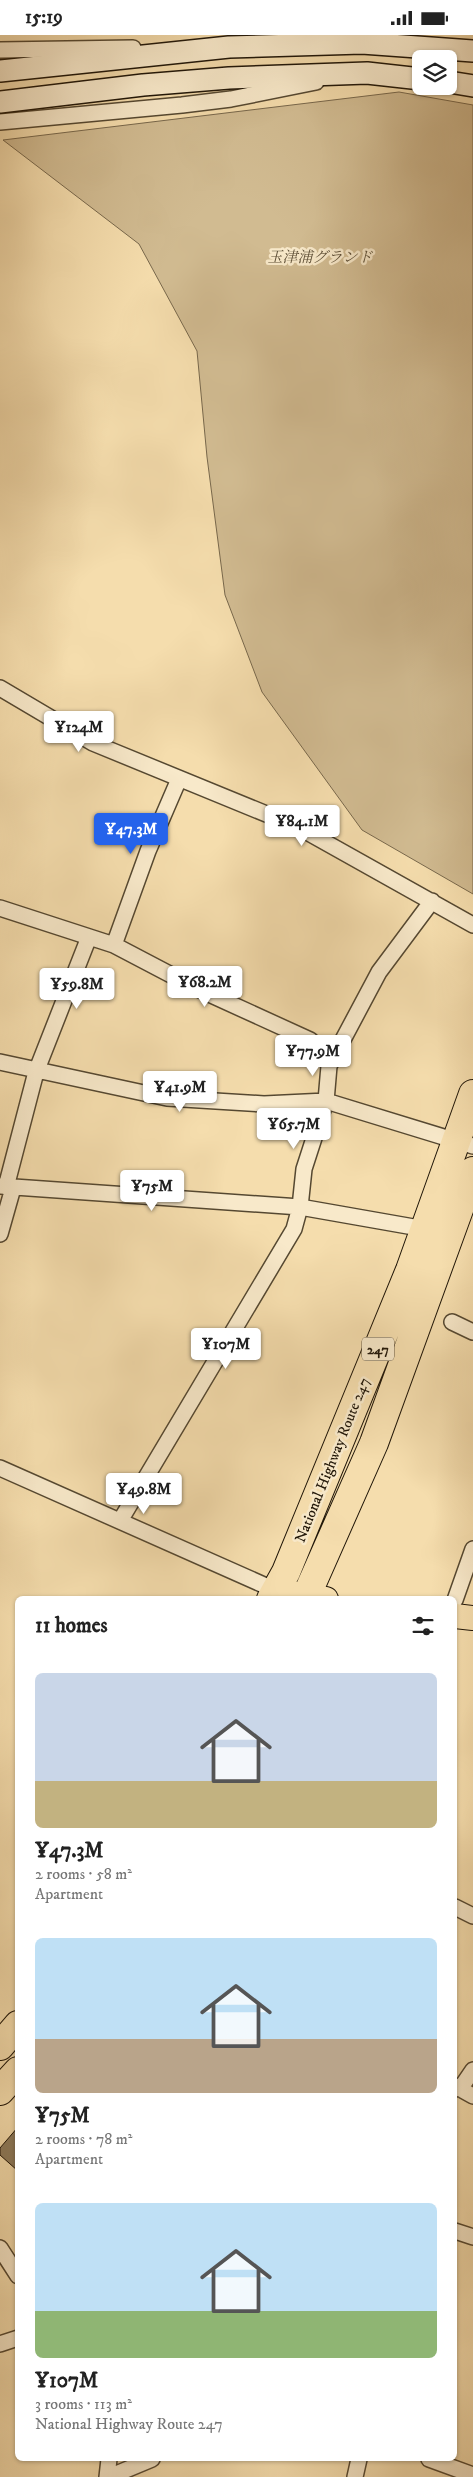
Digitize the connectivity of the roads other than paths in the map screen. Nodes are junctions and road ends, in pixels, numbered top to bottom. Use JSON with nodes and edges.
{"nodes":[{"id":1,"x":229,"y":47,"type":"junction"},
{"id":2,"x":0,"y":50,"type":"edge"},
{"id":3,"x":473,"y":51,"type":"edge"},
{"id":4,"x":0,"y":71,"type":"edge"},
{"id":5,"x":367,"y":73,"type":"junction"},
{"id":6,"x":412,"y":78,"type":"edge"},
{"id":7,"x":457,"y":83,"type":"edge"},
{"id":8,"x":473,"y":86,"type":"edge"},
{"id":9,"x":0,"y":102,"type":"edge"},
{"id":10,"x":0,"y":121,"type":"edge"},
{"id":11,"x":0,"y":688,"type":"edge"},
{"id":12,"x":179,"y":779,"type":"junction"},
{"id":13,"x":432,"y":901,"type":"junction"},
{"id":14,"x":0,"y":908,"type":"edge"},
{"id":15,"x":473,"y":925,"type":"edge"},
{"id":16,"x":89,"y":937,"type":"junction"},
{"id":17,"x":114,"y":945,"type":"junction"},
{"id":18,"x":332,"y":1060,"type":"junction"},
{"id":19,"x":0,"y":1062,"type":"edge"},
{"id":20,"x":36,"y":1071,"type":"junction"},
{"id":21,"x":473,"y":1094,"type":"edge"},
{"id":22,"x":326,"y":1101,"type":"junction"},
{"id":23,"x":465,"y":1143,"type":"edge"},
{"id":24,"x":473,"y":1171,"type":"edge"},
{"id":25,"x":6,"y":1187,"type":"edge"},
{"id":26,"x":300,"y":1207,"type":"junction"},
{"id":27,"x":425,"y":1229,"type":"junction"},
{"id":28,"x":0,"y":1234,"type":"edge"},
{"id":29,"x":452,"y":1322,"type":"dead end"},
{"id":30,"x":473,"y":1332,"type":"edge"},
{"id":31,"x":0,"y":1468,"type":"edge"},
{"id":32,"x":120,"y":1521,"type":"junction"},
{"id":33,"x":473,"y":1549,"type":"edge"},
{"id":34,"x":273,"y":1594,"type":"edge"},
{"id":35,"x":293,"y":1596,"type":"edge"},
{"id":36,"x":314,"y":1596,"type":"edge"},
{"id":37,"x":456,"y":1596,"type":"edge"},
{"id":38,"x":457,"y":1616,"type":"edge"},
{"id":39,"x":473,"y":1618,"type":"edge"},
{"id":40,"x":457,"y":1908,"type":"edge"},
{"id":41,"x":473,"y":1916,"type":"edge"},
{"id":42,"x":15,"y":2028,"type":"edge"},
{"id":43,"x":0,"y":2046,"type":"edge"},
{"id":44,"x":473,"y":2070,"type":"edge"},
{"id":45,"x":15,"y":2074,"type":"edge"},
{"id":46,"x":463,"y":2090,"type":"edge"},
{"id":47,"x":0,"y":2091,"type":"edge"},
{"id":48,"x":457,"y":2232,"type":"edge"},
{"id":49,"x":473,"y":2237,"type":"edge"},
{"id":50,"x":0,"y":2248,"type":"edge"},
{"id":51,"x":15,"y":2271,"type":"edge"},
{"id":52,"x":15,"y":2339,"type":"edge"},
{"id":53,"x":0,"y":2344,"type":"edge"},
{"id":54,"x":109,"y":2461,"type":"edge"},
{"id":55,"x":147,"y":2461,"type":"edge"},
{"id":56,"x":358,"y":2461,"type":"edge"},
{"id":57,"x":434,"y":2461,"type":"edge"},
{"id":58,"x":473,"y":2475,"type":"edge"},
{"id":59,"x":108,"y":2477,"type":"edge"},
{"id":60,"x":355,"y":2477,"type":"edge"}],
"edges":[{"from":1,"to":2,"type":"street"},
{"from":1,"to":3,"type":"street"},
{"from":1,"to":4,"type":"street"},
{"from":5,"to":6,"type":"street"},
{"from":5,"to":9,"type":"street"},
{"from":5,"to":10,"type":"street"},
{"from":7,"to":8,"type":"street"},
{"from":11,"to":12,"type":"street"},
{"from":12,"to":13,"type":"street"},
{"from":12,"to":17,"type":"street"},
{"from":13,"to":15,"type":"street"},
{"from":13,"to":18,"type":"street"},
{"from":14,"to":16,"type":"street"},
{"from":16,"to":17,"type":"street"},
{"from":16,"to":20,"type":"street"},
{"from":17,"to":18,"type":"street"},
{"from":18,"to":22,"type":"street"},
{"from":19,"to":20,"type":"street"},
{"from":20,"to":22,"type":"street"},
{"from":20,"to":25,"type":"street"},
{"from":21,"to":23,"type":"highway","name":"National Highway Route 247","number":"247"},
{"from":22,"to":23,"type":"street"},
{"from":22,"to":26,"type":"street"},
{"from":23,"to":27,"type":"highway","name":"National Highway Route 247","number":"247"},
{"from":24,"to":36,"type":"highway","name":"National Highway Route 247","number":"247"},
{"from":25,"to":26,"type":"street"},
{"from":25,"to":28,"type":"street"},
{"from":26,"to":27,"type":"street"},
{"from":26,"to":32,"type":"street"},
{"from":27,"to":34,"type":"highway","name":"National Highway Route 247","number":"247"},
{"from":29,"to":30,"type":"street"},
{"from":31,"to":32,"type":"street"},
{"from":32,"to":34,"type":"street"},
{"from":33,"to":37,"type":"street"},
{"from":34,"to":35,"type":"main road"},
{"from":38,"to":39,"type":"main road"},
{"from":40,"to":41,"type":"street"},
{"from":42,"to":43,"type":"highway"},
{"from":44,"to":46,"type":"street"},
{"from":45,"to":47,"type":"highway"},
{"from":48,"to":49,"type":"street"},
{"from":50,"to":51,"type":"street"},
{"from":52,"to":53,"type":"street"},
{"from":54,"to":59,"type":"street"},
{"from":55,"to":59,"type":"street"},
{"from":56,"to":60,"type":"street"},
{"from":57,"to":58,"type":"street"}]}
